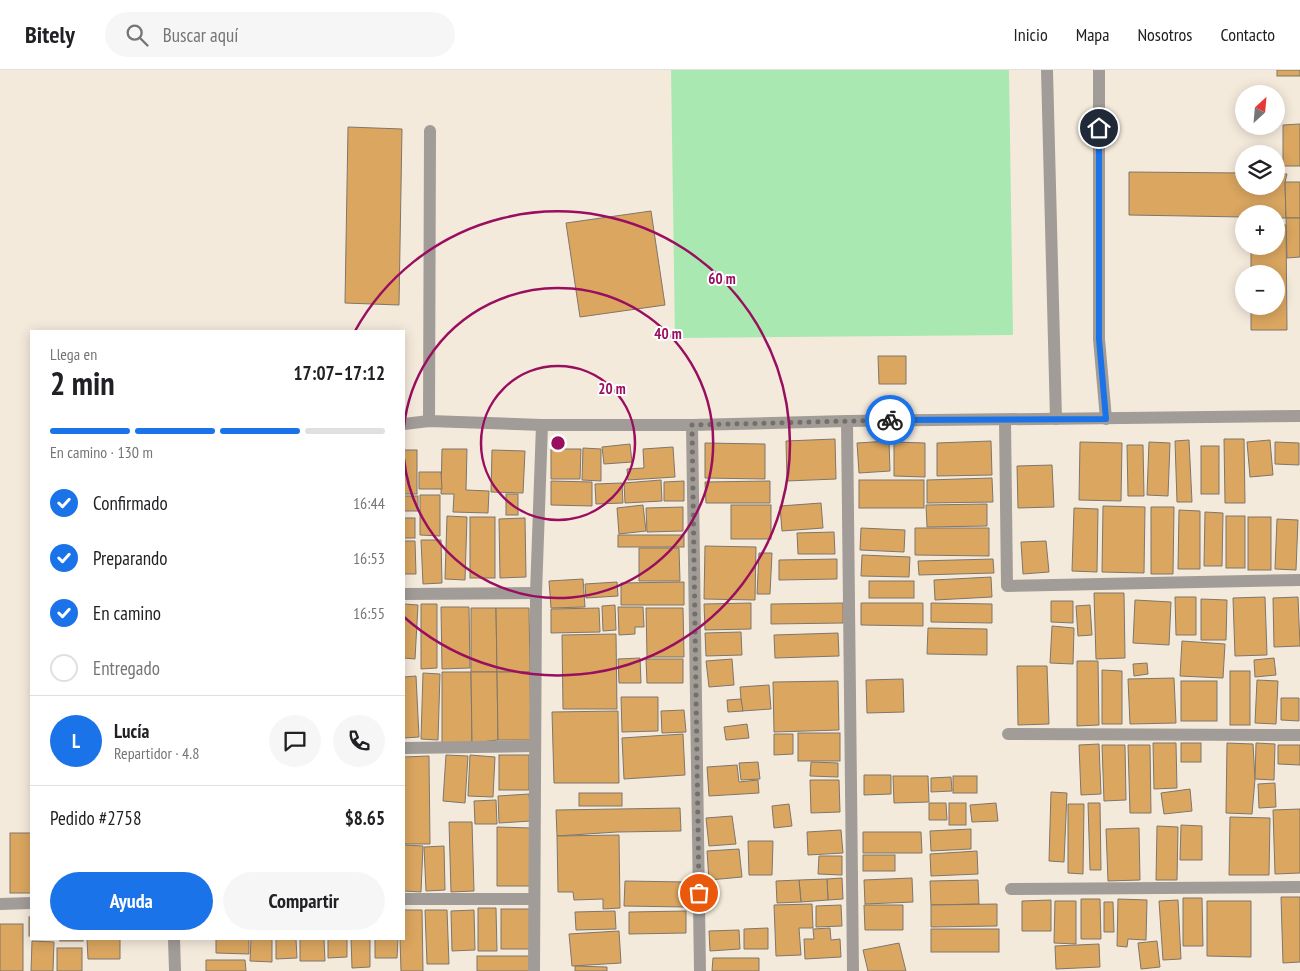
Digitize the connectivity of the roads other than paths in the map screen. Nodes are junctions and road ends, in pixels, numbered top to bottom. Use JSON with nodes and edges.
{"nodes":[{"id":1,"x":1047,"y":70,"type":"edge"},
{"id":2,"x":1099,"y":70,"type":"edge"},
{"id":3,"x":430,"y":130,"type":"dead end"},
{"id":4,"x":1300,"y":416,"type":"edge"},
{"id":5,"x":1056,"y":419,"type":"junction"},
{"id":6,"x":1106,"y":419,"type":"junction"},
{"id":7,"x":1004,"y":420,"type":"junction"},
{"id":8,"x":848,"y":421,"type":"junction"},
{"id":9,"x":429,"y":422,"type":"junction"},
{"id":10,"x":405,"y":424,"type":"edge"},
{"id":11,"x":542,"y":425,"type":"junction"},
{"id":12,"x":692,"y":425,"type":"junction"},
{"id":13,"x":1300,"y":580,"type":"edge"},
{"id":14,"x":536,"y":593,"type":"junction"},
{"id":15,"x":405,"y":594,"type":"edge"},
{"id":16,"x":1008,"y":734,"type":"dead end"},
{"id":17,"x":1300,"y":735,"type":"edge"},
{"id":18,"x":535,"y":746,"type":"junction"},
{"id":19,"x":405,"y":748,"type":"edge"},
{"id":20,"x":1300,"y":886,"type":"edge"},
{"id":21,"x":1011,"y":889,"type":"dead end"},
{"id":22,"x":405,"y":899,"type":"edge"},
{"id":23,"x":534,"y":899,"type":"junction"},
{"id":24,"x":30,"y":903,"type":"edge"},
{"id":25,"x":0,"y":904,"type":"edge"},
{"id":26,"x":174,"y":940,"type":"edge"},
{"id":27,"x":175,"y":971,"type":"edge"},
{"id":28,"x":534,"y":971,"type":"edge"},
{"id":29,"x":700,"y":971,"type":"edge"},
{"id":30,"x":853,"y":971,"type":"edge"}],
"edges":[{"from":1,"to":5,"type":"street"},
{"from":2,"to":6,"type":"street"},
{"from":3,"to":9,"type":"street"},
{"from":4,"to":6,"type":"street"},
{"from":5,"to":6,"type":"street"},
{"from":5,"to":7,"type":"street"},
{"from":7,"to":8,"type":"street"},
{"from":7,"to":13,"type":"street"},
{"from":8,"to":12,"type":"street"},
{"from":8,"to":30,"type":"street"},
{"from":9,"to":10,"type":"street"},
{"from":9,"to":11,"type":"street"},
{"from":11,"to":12,"type":"street"},
{"from":11,"to":14,"type":"street"},
{"from":12,"to":29,"type":"street"},
{"from":14,"to":15,"type":"street"},
{"from":14,"to":18,"type":"street"},
{"from":16,"to":17,"type":"street"},
{"from":18,"to":19,"type":"street"},
{"from":18,"to":23,"type":"street"},
{"from":20,"to":21,"type":"street"},
{"from":22,"to":23,"type":"street"},
{"from":23,"to":28,"type":"street"},
{"from":24,"to":25,"type":"street"},
{"from":26,"to":27,"type":"street"}]}
